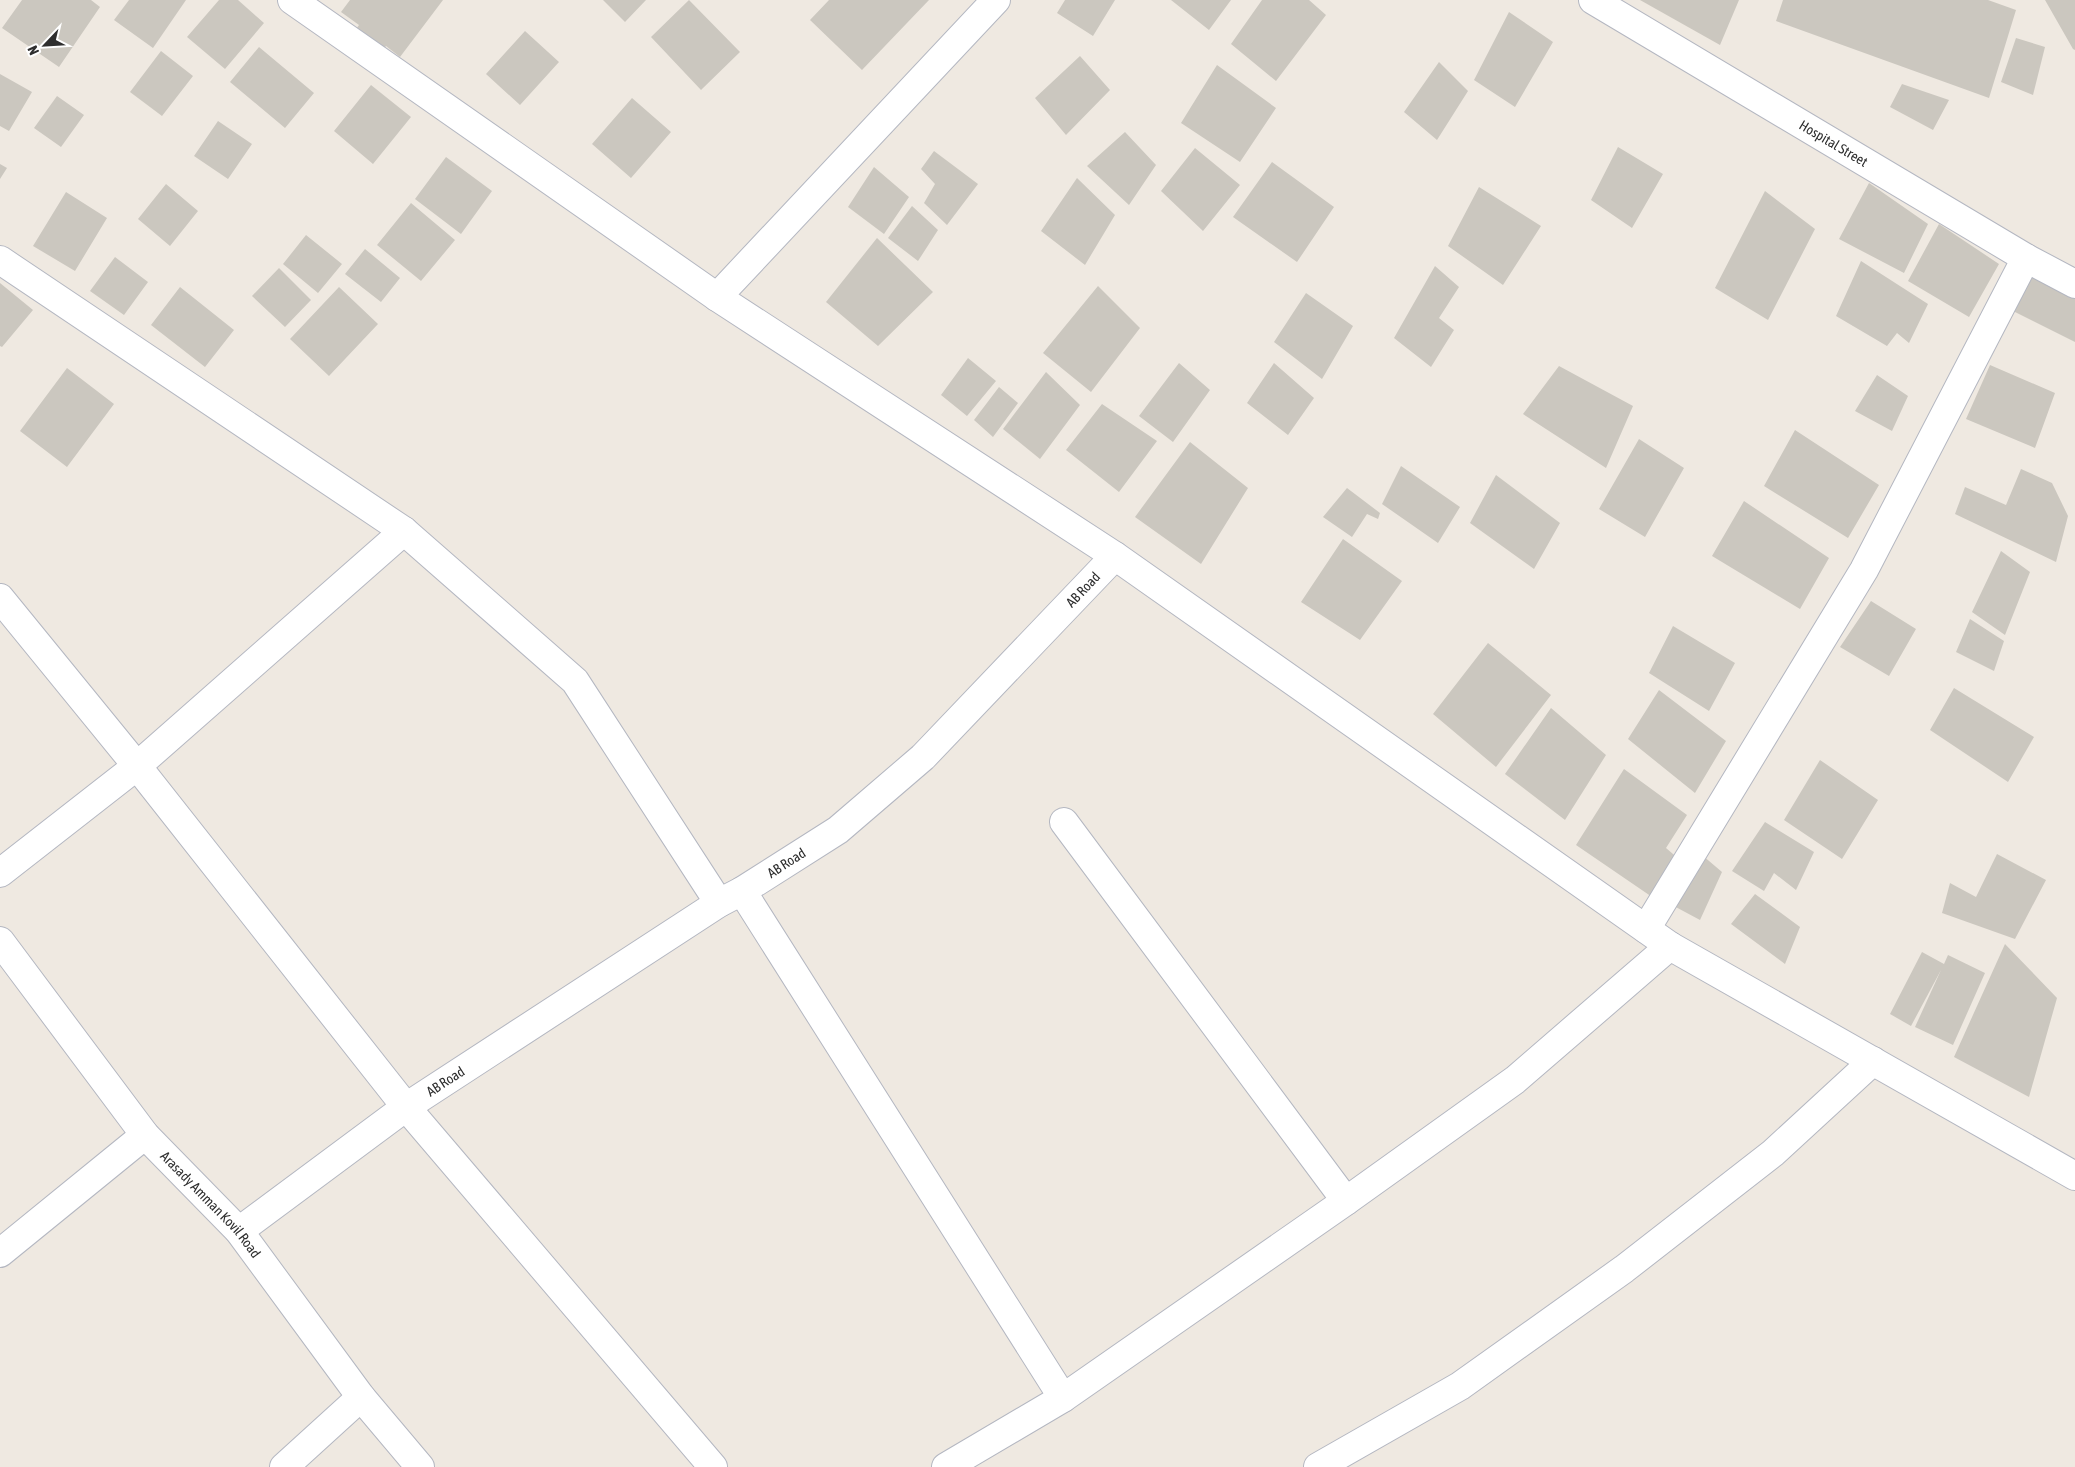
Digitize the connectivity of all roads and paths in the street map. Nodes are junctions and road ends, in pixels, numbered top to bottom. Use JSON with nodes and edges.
{"nodes":[{"id":1,"x":996,"y":0,"type":"edge"},
{"id":2,"x":1593,"y":0,"type":"edge"},
{"id":3,"x":303,"y":3,"type":"edge"},
{"id":4,"x":2026,"y":258,"type":"junction"},
{"id":5,"x":0,"y":260,"type":"edge"},
{"id":6,"x":2075,"y":284,"type":"edge"},
{"id":7,"x":717,"y":297,"type":"junction"},
{"id":8,"x":404,"y":531,"type":"junction"},
{"id":9,"x":1116,"y":556,"type":"junction"},
{"id":10,"x":0,"y":598,"type":"edge"},
{"id":11,"x":137,"y":766,"type":"junction"},
{"id":12,"x":1064,"y":822,"type":"dead end"},
{"id":13,"x":0,"y":873,"type":"edge"},
{"id":14,"x":730,"y":897,"type":"junction"},
{"id":15,"x":1646,"y":929,"type":"junction"},
{"id":16,"x":0,"y":941,"type":"edge"},
{"id":17,"x":1670,"y":946,"type":"junction"},
{"id":18,"x":1873,"y":1061,"type":"junction"},
{"id":19,"x":406,"y":1107,"type":"junction"},
{"id":20,"x":145,"y":1135,"type":"junction"},
{"id":21,"x":2075,"y":1176,"type":"edge"},
{"id":22,"x":1346,"y":1201,"type":"junction"},
{"id":23,"x":239,"y":1231,"type":"junction"},
{"id":24,"x":0,"y":1252,"type":"edge"},
{"id":25,"x":361,"y":1397,"type":"junction"},
{"id":26,"x":1063,"y":1398,"type":"junction"},
{"id":27,"x":284,"y":1467,"type":"edge"},
{"id":28,"x":420,"y":1467,"type":"edge"},
{"id":29,"x":713,"y":1467,"type":"edge"},
{"id":30,"x":946,"y":1467,"type":"edge"},
{"id":31,"x":1318,"y":1467,"type":"edge"}],
"edges":[{"from":1,"to":7,"type":"street"},
{"from":2,"to":4,"type":"street","name":"Hospital Street"},
{"from":3,"to":7,"type":"street"},
{"from":4,"to":6,"type":"street","name":"Hospital Street"},
{"from":4,"to":15,"type":"street"},
{"from":5,"to":8,"type":"street"},
{"from":7,"to":9,"type":"street"},
{"from":8,"to":11,"type":"street"},
{"from":8,"to":14,"type":"street"},
{"from":9,"to":14,"type":"street","name":"AB Road"},
{"from":9,"to":15,"type":"street"},
{"from":10,"to":11,"type":"street"},
{"from":11,"to":13,"type":"street"},
{"from":11,"to":19,"type":"street"},
{"from":12,"to":22,"type":"street"},
{"from":14,"to":19,"type":"street","name":"AB Road"},
{"from":14,"to":26,"type":"street"},
{"from":15,"to":17,"type":"street"},
{"from":16,"to":20,"type":"street","name":"Arasady Amman Kovil Road"},
{"from":17,"to":18,"type":"street"},
{"from":17,"to":22,"type":"street"},
{"from":18,"to":21,"type":"street"},
{"from":18,"to":31,"type":"street"},
{"from":19,"to":23,"type":"street","name":"AB Road"},
{"from":19,"to":29,"type":"street"},
{"from":20,"to":23,"type":"street","name":"Arasady Amman Kovil Road"},
{"from":20,"to":24,"type":"street"},
{"from":22,"to":26,"type":"street"},
{"from":23,"to":25,"type":"street","name":"Arasady Amman Kovil Road"},
{"from":25,"to":27,"type":"street"},
{"from":25,"to":28,"type":"street","name":"Arasady Amman Kovil Road"},
{"from":26,"to":30,"type":"street"}]}
